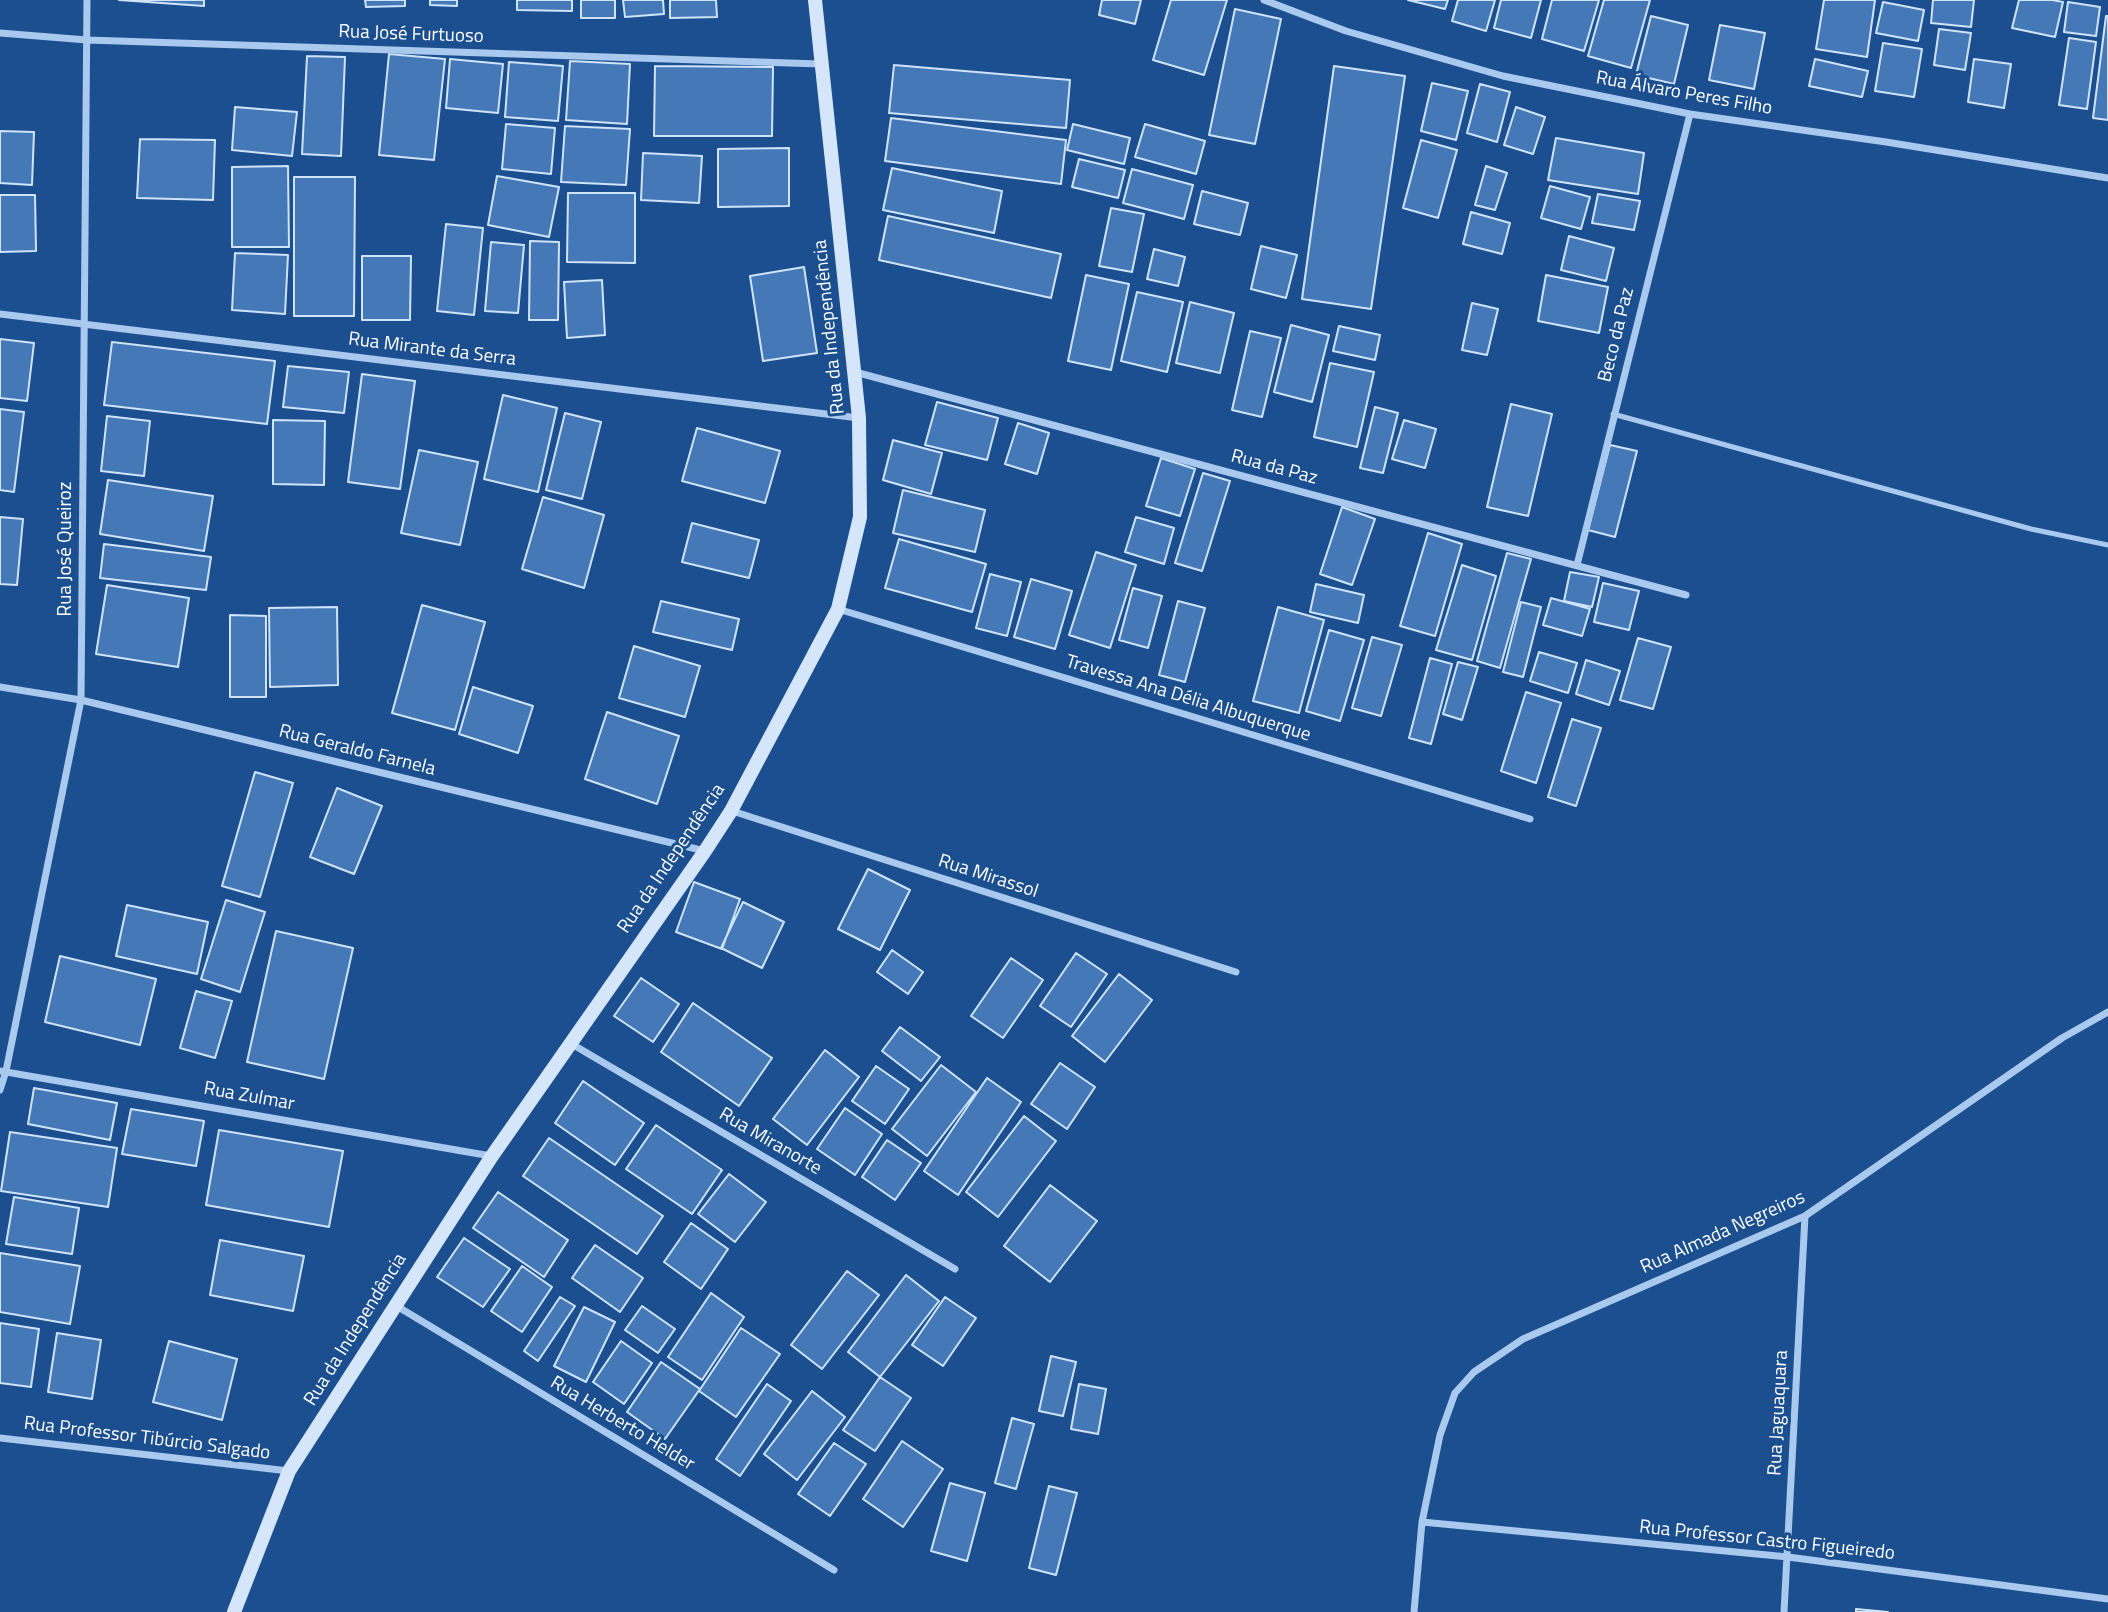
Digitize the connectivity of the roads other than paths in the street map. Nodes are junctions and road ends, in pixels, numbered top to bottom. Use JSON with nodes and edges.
{"nodes":[{"id":1,"x":87,"y":0,"type":"edge"},
{"id":2,"x":815,"y":0,"type":"edge"},
{"id":3,"x":1264,"y":0,"type":"edge"},
{"id":4,"x":0,"y":33,"type":"edge"},
{"id":5,"x":87,"y":40,"type":"junction"},
{"id":6,"x":820,"y":64,"type":"junction"},
{"id":7,"x":1690,"y":114,"type":"junction"},
{"id":8,"x":2108,"y":178,"type":"edge"},
{"id":9,"x":0,"y":314,"type":"edge"},
{"id":10,"x":83,"y":324,"type":"junction"},
{"id":11,"x":854,"y":372,"type":"junction"},
{"id":12,"x":1613,"y":414,"type":"junction"},
{"id":13,"x":859,"y":418,"type":"junction"},
{"id":14,"x":2108,"y":545,"type":"edge"},
{"id":15,"x":1577,"y":565,"type":"junction"},
{"id":16,"x":1686,"y":595,"type":"dead end"},
{"id":17,"x":838,"y":609,"type":"junction"},
{"id":18,"x":0,"y":687,"type":"edge"},
{"id":19,"x":81,"y":700,"type":"junction"},
{"id":20,"x":731,"y":811,"type":"junction"},
{"id":21,"x":1530,"y":819,"type":"dead end"},
{"id":22,"x":705,"y":851,"type":"junction"},
{"id":23,"x":1236,"y":972,"type":"dead end"},
{"id":24,"x":2108,"y":1012,"type":"edge"},
{"id":25,"x":569,"y":1043,"type":"junction"},
{"id":26,"x":3,"y":1071,"type":"edge"},
{"id":27,"x":0,"y":1090,"type":"edge"},
{"id":28,"x":492,"y":1156,"type":"junction"},
{"id":29,"x":1805,"y":1216,"type":"junction"},
{"id":30,"x":955,"y":1269,"type":"dead end"},
{"id":31,"x":394,"y":1305,"type":"junction"},
{"id":32,"x":0,"y":1438,"type":"edge"},
{"id":33,"x":289,"y":1471,"type":"junction"},
{"id":34,"x":1422,"y":1522,"type":"junction"},
{"id":35,"x":1788,"y":1557,"type":"junction"},
{"id":36,"x":834,"y":1570,"type":"dead end"},
{"id":37,"x":2108,"y":1599,"type":"edge"},
{"id":38,"x":234,"y":1612,"type":"edge"},
{"id":39,"x":1414,"y":1612,"type":"edge"},
{"id":40,"x":1784,"y":1612,"type":"edge"}],
"edges":[{"from":1,"to":5,"type":"street","name":"Rua José Queiroz"},
{"from":2,"to":6,"type":"street","name":"Rua da Independência"},
{"from":3,"to":7,"type":"street","name":"Rua Álvaro Peres Filho"},
{"from":4,"to":5,"type":"street","name":"Rua José Furtuoso"},
{"from":5,"to":6,"type":"street","name":"Rua José Furtuoso"},
{"from":5,"to":10,"type":"street","name":"Rua José Queiroz"},
{"from":6,"to":11,"type":"street","name":"Rua da Independência"},
{"from":7,"to":8,"type":"street","name":"Rua Álvaro Peres Filho"},
{"from":7,"to":12,"type":"street","name":"Beco da Paz"},
{"from":9,"to":10,"type":"street","name":"Rua Mirante da Serra"},
{"from":10,"to":13,"type":"street","name":"Rua Mirante da Serra"},
{"from":10,"to":19,"type":"street","name":"Rua José Queiroz"},
{"from":11,"to":13,"type":"street","name":"Rua da Independência"},
{"from":11,"to":15,"type":"street","name":"Rua da Paz"},
{"from":12,"to":14,"type":"lane"},
{"from":12,"to":15,"type":"street","name":"Beco da Paz"},
{"from":13,"to":17,"type":"street","name":"Rua da Independência"},
{"from":15,"to":16,"type":"street","name":"Rua da Paz"},
{"from":17,"to":20,"type":"street","name":"Rua da Independência"},
{"from":17,"to":21,"type":"street","name":"Travessa Ana Délia Albuquerque"},
{"from":18,"to":19,"type":"street","name":"Rua Geraldo Farnela"},
{"from":19,"to":22,"type":"street","name":"Rua Geraldo Farnela"},
{"from":19,"to":26,"type":"street","name":"Rua José Queiroz"},
{"from":20,"to":22,"type":"street","name":"Rua da Independência"},
{"from":20,"to":23,"type":"street","name":"Rua Mirassol"},
{"from":22,"to":25,"type":"street","name":"Rua da Independência"},
{"from":24,"to":29,"type":"street","name":"Rua Almada Negreiros"},
{"from":25,"to":28,"type":"street","name":"Rua da Independência"},
{"from":25,"to":30,"type":"street","name":"Rua Miranorte"},
{"from":26,"to":27,"type":"street","name":"Rua José Queiroz"},
{"from":26,"to":28,"type":"street","name":"Rua Zulmar"},
{"from":28,"to":31,"type":"street","name":"Rua da Independência"},
{"from":29,"to":34,"type":"street","name":"Rua Almada Negreiros"},
{"from":29,"to":35,"type":"street","name":"Rua Jaguaquara"},
{"from":31,"to":33,"type":"street","name":"Rua da Independência"},
{"from":31,"to":36,"type":"street","name":"Rua Herberto Helder"},
{"from":32,"to":33,"type":"street","name":"Rua Professor Tibúrcio Salgado"},
{"from":33,"to":38,"type":"street","name":"Rua da Independência"},
{"from":34,"to":35,"type":"street","name":"Rua Professor Castro Figueiredo"},
{"from":34,"to":39,"type":"street","name":"Rua Almada Negreiros"},
{"from":35,"to":37,"type":"street","name":"Rua Professor Castro Figueiredo"},
{"from":35,"to":40,"type":"street","name":"Rua Jaguaquara"}]}
